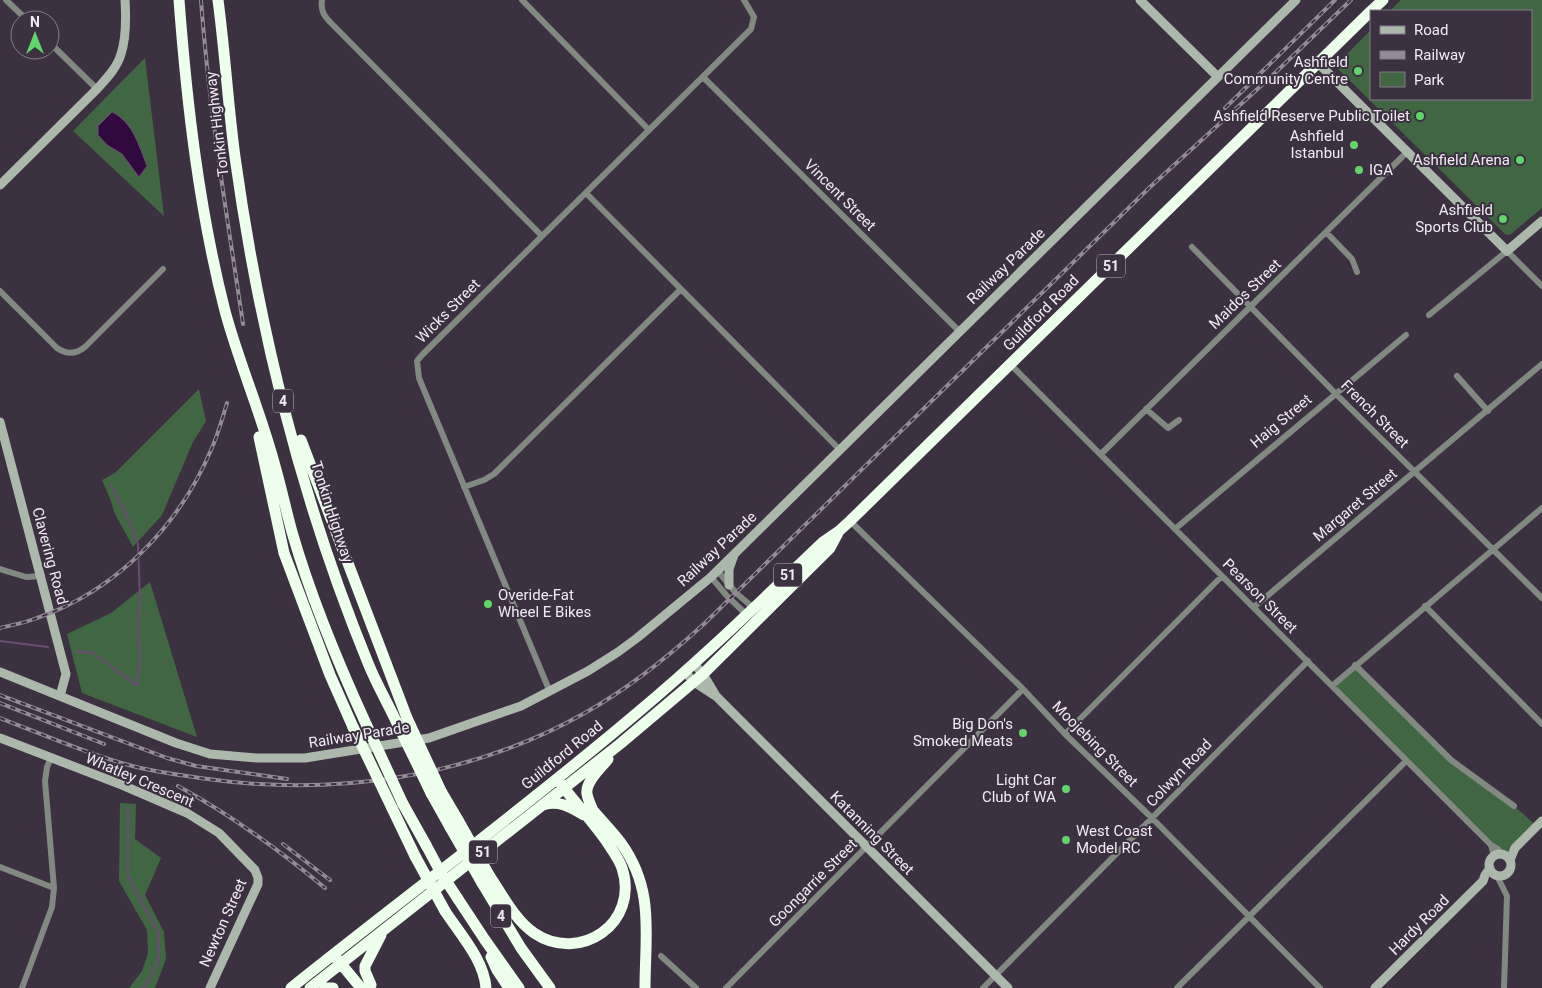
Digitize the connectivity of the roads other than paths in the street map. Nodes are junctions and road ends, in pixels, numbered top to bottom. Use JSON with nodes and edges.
{"nodes":[{"id":1,"x":6,"y":0,"type":"edge"},
{"id":2,"x":125,"y":0,"type":"edge"},
{"id":3,"x":179,"y":0,"type":"edge"},
{"id":4,"x":218,"y":0,"type":"edge"},
{"id":5,"x":322,"y":0,"type":"edge"},
{"id":6,"x":522,"y":0,"type":"edge"},
{"id":7,"x":744,"y":0,"type":"edge"},
{"id":8,"x":1140,"y":0,"type":"edge"},
{"id":9,"x":1296,"y":0,"type":"edge"},
{"id":10,"x":1382,"y":0,"type":"edge"},
{"id":11,"x":16,"y":10,"type":"edge"},
{"id":12,"x":1372,"y":10,"type":"edge"},
{"id":13,"x":1370,"y":12,"type":"edge"},
{"id":14,"x":60,"y":53,"type":"edge"},
{"id":15,"x":1318,"y":63,"type":"junction"},
{"id":16,"x":703,"y":77,"type":"junction"},
{"id":17,"x":1218,"y":77,"type":"junction"},
{"id":18,"x":97,"y":90,"type":"junction"},
{"id":19,"x":649,"y":130,"type":"junction"},
{"id":20,"x":1407,"y":152,"type":"junction"},
{"id":21,"x":0,"y":185,"type":"edge"},
{"id":22,"x":586,"y":193,"type":"junction"},
{"id":23,"x":1542,"y":221,"type":"edge"},
{"id":24,"x":1326,"y":232,"type":"junction"},
{"id":25,"x":542,"y":236,"type":"junction"},
{"id":26,"x":1192,"y":248,"type":"dead end"},
{"id":27,"x":1507,"y":251,"type":"junction"},
{"id":28,"x":163,"y":269,"type":"dead end"},
{"id":29,"x":1357,"y":272,"type":"dead end"},
{"id":30,"x":1542,"y":286,"type":"edge"},
{"id":31,"x":682,"y":289,"type":"junction"},
{"id":32,"x":0,"y":291,"type":"edge"},
{"id":33,"x":1251,"y":306,"type":"junction"},
{"id":34,"x":1429,"y":315,"type":"dead end"},
{"id":35,"x":959,"y":331,"type":"junction"},
{"id":36,"x":1406,"y":335,"type":"dead end"},
{"id":37,"x":1542,"y":364,"type":"edge"},
{"id":38,"x":1011,"y":365,"type":"junction"},
{"id":39,"x":276,"y":376,"type":"junction"},
{"id":40,"x":1457,"y":376,"type":"dead end"},
{"id":41,"x":249,"y":388,"type":"junction"},
{"id":42,"x":1336,"y":394,"type":"junction"},
{"id":43,"x":1146,"y":409,"type":"junction"},
{"id":44,"x":1488,"y":411,"type":"junction"},
{"id":45,"x":1178,"y":420,"type":"dead end"},
{"id":46,"x":0,"y":422,"type":"edge"},
{"id":47,"x":839,"y":449,"type":"junction"},
{"id":48,"x":1100,"y":454,"type":"junction"},
{"id":49,"x":1415,"y":471,"type":"junction"},
{"id":50,"x":464,"y":487,"type":"junction"},
{"id":51,"x":1542,"y":508,"type":"edge"},
{"id":52,"x":850,"y":521,"type":"junction"},
{"id":53,"x":1175,"y":530,"type":"junction"},
{"id":54,"x":1494,"y":549,"type":"junction"},
{"id":55,"x":735,"y":553,"type":"junction"},
{"id":56,"x":0,"y":569,"type":"edge"},
{"id":57,"x":714,"y":573,"type":"junction"},
{"id":58,"x":42,"y":576,"type":"junction"},
{"id":59,"x":1222,"y":576,"type":"junction"},
{"id":60,"x":729,"y":585,"type":"junction"},
{"id":61,"x":1542,"y":598,"type":"edge"},
{"id":62,"x":1425,"y":606,"type":"junction"},
{"id":63,"x":1254,"y":607,"type":"junction"},
{"id":64,"x":754,"y":616,"type":"junction"},
{"id":65,"x":1308,"y":661,"type":"junction"},
{"id":66,"x":1355,"y":665,"type":"junction"},
{"id":67,"x":689,"y":668,"type":"junction"},
{"id":68,"x":0,"y":672,"type":"edge"},
{"id":69,"x":699,"y":678,"type":"junction"},
{"id":70,"x":1332,"y":686,"type":"junction"},
{"id":71,"x":1023,"y":689,"type":"junction"},
{"id":72,"x":550,"y":692,"type":"junction"},
{"id":73,"x":60,"y":696,"type":"junction"},
{"id":74,"x":402,"y":720,"type":"junction"},
{"id":75,"x":1542,"y":724,"type":"edge"},
{"id":76,"x":1065,"y":734,"type":"junction"},
{"id":77,"x":0,"y":738,"type":"edge"},
{"id":78,"x":620,"y":744,"type":"junction"},
{"id":79,"x":51,"y":758,"type":"junction"},
{"id":80,"x":1406,"y":761,"type":"junction"},
{"id":81,"x":563,"y":781,"type":"junction"},
{"id":82,"x":542,"y":805,"type":"junction"},
{"id":83,"x":1514,"y":806,"type":"dead end"},
{"id":84,"x":592,"y":814,"type":"junction"},
{"id":85,"x":1152,"y":818,"type":"junction"},
{"id":86,"x":1542,"y":821,"type":"edge"},
{"id":87,"x":866,"y":846,"type":"junction"},
{"id":88,"x":1503,"y":856,"type":"junction"},
{"id":89,"x":0,"y":867,"type":"edge"},
{"id":90,"x":255,"y":870,"type":"joint"},
{"id":91,"x":1497,"y":873,"type":"junction"},
{"id":92,"x":486,"y":879,"type":"junction"},
{"id":93,"x":54,"y":888,"type":"junction"},
{"id":94,"x":1248,"y":916,"type":"junction"},
{"id":95,"x":382,"y":933,"type":"junction"},
{"id":96,"x":485,"y":940,"type":"junction"},
{"id":97,"x":337,"y":951,"type":"junction"},
{"id":98,"x":662,"y":956,"type":"dead end"},
{"id":99,"x":345,"y":960,"type":"junction"},
{"id":100,"x":995,"y":976,"type":"junction"},
{"id":101,"x":368,"y":987,"type":"edge"},
{"id":102,"x":22,"y":988,"type":"edge"},
{"id":103,"x":210,"y":988,"type":"edge"},
{"id":104,"x":291,"y":988,"type":"edge"},
{"id":105,"x":310,"y":988,"type":"edge"},
{"id":106,"x":325,"y":988,"type":"edge"},
{"id":107,"x":333,"y":988,"type":"edge"},
{"id":108,"x":486,"y":988,"type":"edge"},
{"id":109,"x":509,"y":988,"type":"edge"},
{"id":110,"x":519,"y":988,"type":"edge"},
{"id":111,"x":550,"y":988,"type":"edge"},
{"id":112,"x":645,"y":988,"type":"edge"},
{"id":113,"x":696,"y":988,"type":"edge"},
{"id":114,"x":726,"y":988,"type":"edge"},
{"id":115,"x":983,"y":988,"type":"edge"},
{"id":116,"x":1008,"y":988,"type":"edge"},
{"id":117,"x":1177,"y":988,"type":"edge"},
{"id":118,"x":1320,"y":988,"type":"edge"},
{"id":119,"x":1375,"y":988,"type":"edge"},
{"id":120,"x":1504,"y":988,"type":"edge"}],
"edges":[{"from":1,"to":11,"type":"street"},
{"from":2,"to":18,"type":"street"},
{"from":3,"to":41,"type":"highway","name":"Tonkin Highway","number":"4"},
{"from":4,"to":39,"type":"highway","name":"Tonkin Highway","number":"4"},
{"from":5,"to":25,"type":"street"},
{"from":6,"to":19,"type":"street"},
{"from":7,"to":16,"type":"street","name":"Wicks Street"},
{"from":8,"to":17,"type":"street"},
{"from":9,"to":17,"type":"street","name":"Railway Parade"},
{"from":10,"to":12,"type":"highway","name":"Guildford Road","number":"51"},
{"from":13,"to":15,"type":"highway","name":"Guildford Road","number":"51"},
{"from":14,"to":18,"type":"street"},
{"from":15,"to":20,"type":"street"},
{"from":15,"to":38,"type":"highway","name":"Guildford Road","number":"51"},
{"from":16,"to":19,"type":"street","name":"Wicks Street"},
{"from":16,"to":35,"type":"street","name":"Vincent Street"},
{"from":17,"to":35,"type":"street","name":"Railway Parade"},
{"from":18,"to":21,"type":"street"},
{"from":19,"to":22,"type":"street","name":"Wicks Street"},
{"from":20,"to":24,"type":"street","name":"Maidos Street"},
{"from":20,"to":27,"type":"street"},
{"from":22,"to":25,"type":"street","name":"Wicks Street"},
{"from":22,"to":31,"type":"street"},
{"from":23,"to":27,"type":"street"},
{"from":24,"to":29,"type":"street"},
{"from":24,"to":33,"type":"street","name":"Maidos Street"},
{"from":25,"to":50,"type":"street","name":"Wicks Street"},
{"from":26,"to":33,"type":"street","name":"French Street"},
{"from":27,"to":30,"type":"street"},
{"from":27,"to":34,"type":"street"},
{"from":28,"to":32,"type":"street"},
{"from":31,"to":47,"type":"street"},
{"from":31,"to":50,"type":"street"},
{"from":33,"to":42,"type":"street","name":"French Street"},
{"from":33,"to":43,"type":"street","name":"Maidos Street"},
{"from":35,"to":47,"type":"street","name":"Railway Parade"},
{"from":36,"to":42,"type":"street","name":"Haig Street"},
{"from":37,"to":44,"type":"street","name":"Margaret Street"},
{"from":38,"to":48,"type":"street","name":"Pearson Street"},
{"from":38,"to":52,"type":"highway","name":"Guildford Road","number":"51"},
{"from":39,"to":74,"type":"highway"},
{"from":39,"to":74,"type":"highway","name":"Tonkin Highway","number":"4"},
{"from":40,"to":44,"type":"street"},
{"from":41,"to":96,"type":"highway","name":"Tonkin Highway","number":"4","bridge":true},
{"from":41,"to":108,"type":"highway","bridge":true},
{"from":42,"to":49,"type":"street","name":"French Street"},
{"from":42,"to":53,"type":"street","name":"Haig Street"},
{"from":43,"to":45,"type":"street"},
{"from":43,"to":48,"type":"street","name":"Maidos Street"},
{"from":44,"to":49,"type":"street","name":"Margaret Street"},
{"from":46,"to":58,"type":"street","name":"Clavering Road"},
{"from":47,"to":55,"type":"street","name":"Railway Parade"},
{"from":48,"to":53,"type":"street","name":"Pearson Street"},
{"from":49,"to":54,"type":"street","name":"French Street"},
{"from":49,"to":63,"type":"street","name":"Margaret Street"},
{"from":50,"to":72,"type":"street","name":"Wicks Street"},
{"from":51,"to":54,"type":"street"},
{"from":52,"to":64,"type":"highway","name":"Guildford Road","number":"51"},
{"from":52,"to":71,"type":"street","name":"Moojebing Street"},
{"from":53,"to":59,"type":"street","name":"Pearson Street"},
{"from":54,"to":61,"type":"street","name":"French Street"},
{"from":54,"to":62,"type":"street"},
{"from":55,"to":57,"type":"street","name":"Railway Parade"},
{"from":55,"to":60,"type":"street"},
{"from":56,"to":58,"type":"street"},
{"from":57,"to":60,"type":"street"},
{"from":57,"to":64,"type":"street"},
{"from":57,"to":72,"type":"street","name":"Railway Parade"},
{"from":58,"to":73,"type":"street","name":"Clavering Road"},
{"from":59,"to":63,"type":"street","name":"Pearson Street"},
{"from":59,"to":76,"type":"street"},
{"from":60,"to":64,"type":"street"},
{"from":62,"to":66,"type":"street"},
{"from":62,"to":75,"type":"street"},
{"from":63,"to":65,"type":"street","name":"Pearson Street"},
{"from":64,"to":67,"type":"highway","name":"Guildford Road","number":"51"},
{"from":64,"to":69,"type":"highway","name":"Guildford Road","number":"51"},
{"from":65,"to":70,"type":"street","name":"Pearson Street"},
{"from":65,"to":85,"type":"street","name":"Colwyn Road"},
{"from":66,"to":70,"type":"street"},
{"from":66,"to":83,"type":"street"},
{"from":67,"to":69,"type":"street","name":"Katanning Street"},
{"from":67,"to":81,"type":"highway","name":"Guildford Road","number":"51"},
{"from":68,"to":73,"type":"street","name":"Railway Parade"},
{"from":69,"to":78,"type":"highway","name":"Guildford Road","number":"51"},
{"from":69,"to":87,"type":"street","name":"Katanning Street"},
{"from":70,"to":80,"type":"street","name":"Pearson Street"},
{"from":71,"to":76,"type":"street","name":"Moojebing Street"},
{"from":71,"to":87,"type":"street","name":"Goongarrie Street"},
{"from":72,"to":73,"type":"street","name":"Railway Parade"},
{"from":74,"to":92,"type":"highway","name":"Tonkin Highway","number":"4","bridge":true},
{"from":76,"to":85,"type":"street","name":"Moojebing Street"},
{"from":77,"to":79,"type":"street","name":"Whatley Crescent"},
{"from":78,"to":81,"type":"highway","name":"Guildford Road","number":"51"},
{"from":78,"to":84,"type":"highway"},
{"from":79,"to":90,"type":"street","name":"Whatley Crescent"},
{"from":79,"to":93,"type":"street"},
{"from":80,"to":88,"type":"street","name":"Pearson Street"},
{"from":80,"to":94,"type":"street"},
{"from":81,"to":82,"type":"highway","name":"Guildford Road","number":"51"},
{"from":81,"to":84,"type":"highway"},
{"from":81,"to":97,"type":"highway","name":"Guildford Road","number":"51"},
{"from":82,"to":84,"type":"highway"},
{"from":82,"to":95,"type":"highway","name":"Guildford Road","number":"51"},
{"from":84,"to":92,"type":"highway"},
{"from":84,"to":112,"type":"highway"},
{"from":85,"to":94,"type":"street","name":"Moojebing Street"},
{"from":85,"to":100,"type":"street","name":"Colwyn Road"},
{"from":86,"to":88,"type":"street"},
{"from":87,"to":100,"type":"street","name":"Katanning Street"},
{"from":87,"to":114,"type":"street","name":"Goongarrie Street"},
{"from":88,"to":91,"type":"street"},
{"from":88,"to":91,"type":"street"},
{"from":89,"to":93,"type":"street"},
{"from":90,"to":103,"type":"street","name":"Newton Street"},
{"from":91,"to":119,"type":"street","name":"Hardy Road"},
{"from":91,"to":120,"type":"street"},
{"from":92,"to":111,"type":"highway","name":"Tonkin Highway","number":"4"},
{"from":93,"to":102,"type":"street"},
{"from":94,"to":117,"type":"street"},
{"from":94,"to":118,"type":"street","name":"Moojebing Street"},
{"from":95,"to":99,"type":"highway","name":"Guildford Road","number":"51"},
{"from":95,"to":101,"type":"highway"},
{"from":96,"to":109,"type":"highway","name":"Tonkin Highway"},
{"from":96,"to":110,"type":"highway","name":"Tonkin Highway"},
{"from":97,"to":99,"type":"highway"},
{"from":97,"to":104,"type":"highway","name":"Guildford Road","number":"51"},
{"from":98,"to":113,"type":"street"},
{"from":99,"to":101,"type":"highway"},
{"from":99,"to":105,"type":"highway","name":"Guildford Road","number":"51"},
{"from":100,"to":115,"type":"street","name":"Colwyn Road"},
{"from":100,"to":116,"type":"street","name":"Katanning Street"},
{"from":106,"to":107,"type":"highway"}]}
